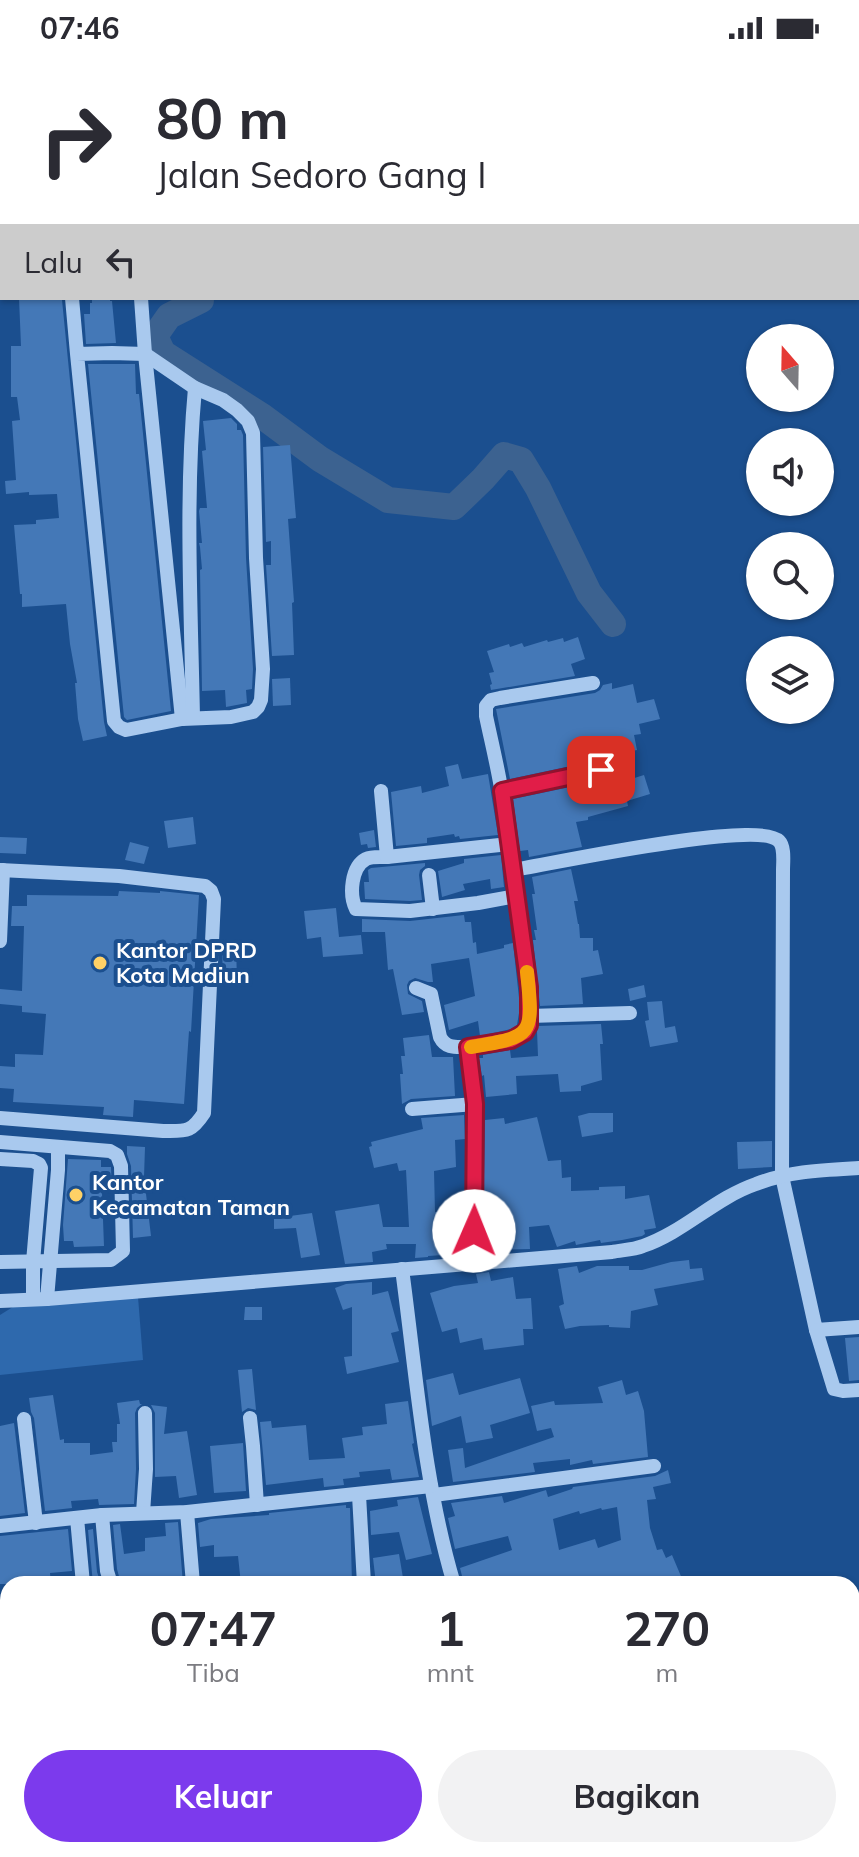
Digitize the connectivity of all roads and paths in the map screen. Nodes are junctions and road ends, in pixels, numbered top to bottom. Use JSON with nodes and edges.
{"nodes":[{"id":1,"x":72,"y":300,"type":"edge"},
{"id":2,"x":141,"y":300,"type":"edge"},
{"id":3,"x":77,"y":354,"type":"junction"},
{"id":4,"x":145,"y":354,"type":"junction"},
{"id":5,"x":195,"y":388,"type":"junction"},
{"id":6,"x":593,"y":683,"type":"dead end"},
{"id":7,"x":188,"y":718,"type":"junction"},
{"id":8,"x":601,"y":770,"type":"dead end"},
{"id":9,"x":381,"y":791,"type":"dead end"},
{"id":10,"x":502,"y":791,"type":"junction"},
{"id":11,"x":509,"y":844,"type":"junction"},
{"id":12,"x":387,"y":857,"type":"junction"},
{"id":13,"x":2,"y":870,"type":"edge"},
{"id":14,"x":513,"y":870,"type":"junction"},
{"id":15,"x":429,"y":875,"type":"dead end"},
{"id":16,"x":516,"y":896,"type":"junction"},
{"id":17,"x":433,"y":909,"type":"junction"},
{"id":18,"x":0,"y":941,"type":"edge"},
{"id":19,"x":416,"y":988,"type":"dead end"},
{"id":20,"x":630,"y":1013,"type":"dead end"},
{"id":21,"x":529,"y":1016,"type":"junction"},
{"id":22,"x":468,"y":1047,"type":"junction"},
{"id":23,"x":475,"y":1104,"type":"junction"},
{"id":24,"x":412,"y":1109,"type":"dead end"},
{"id":25,"x":0,"y":1118,"type":"edge"},
{"id":26,"x":0,"y":1142,"type":"edge"},
{"id":27,"x":58,"y":1147,"type":"junction"},
{"id":28,"x":0,"y":1159,"type":"edge"},
{"id":29,"x":859,"y":1168,"type":"edge"},
{"id":30,"x":782,"y":1176,"type":"junction"},
{"id":31,"x":0,"y":1262,"type":"edge"},
{"id":32,"x":33,"y":1262,"type":"junction"},
{"id":33,"x":50,"y":1262,"type":"junction"},
{"id":34,"x":473,"y":1262,"type":"junction"},
{"id":35,"x":402,"y":1269,"type":"junction"},
{"id":36,"x":40,"y":1299,"type":"junction"},
{"id":37,"x":7,"y":1301,"type":"edge"},
{"id":38,"x":0,"y":1308,"type":"edge"},
{"id":39,"x":859,"y":1327,"type":"edge"},
{"id":40,"x":816,"y":1330,"type":"junction"},
{"id":41,"x":859,"y":1390,"type":"edge"},
{"id":42,"x":145,"y":1413,"type":"dead end"},
{"id":43,"x":250,"y":1418,"type":"dead end"},
{"id":44,"x":24,"y":1419,"type":"dead end"},
{"id":45,"x":654,"y":1466,"type":"dead end"},
{"id":46,"x":433,"y":1490,"type":"junction"},
{"id":47,"x":359,"y":1495,"type":"junction"},
{"id":48,"x":257,"y":1505,"type":"junction"},
{"id":49,"x":187,"y":1512,"type":"junction"},
{"id":50,"x":143,"y":1513,"type":"junction"},
{"id":51,"x":102,"y":1515,"type":"junction"},
{"id":52,"x":77,"y":1518,"type":"junction"},
{"id":53,"x":36,"y":1523,"type":"junction"},
{"id":54,"x":0,"y":1526,"type":"edge"},
{"id":55,"x":82,"y":1576,"type":"edge"},
{"id":56,"x":109,"y":1576,"type":"edge"},
{"id":57,"x":192,"y":1576,"type":"edge"},
{"id":58,"x":364,"y":1576,"type":"edge"},
{"id":59,"x":452,"y":1576,"type":"edge"}],
"edges":[{"from":1,"to":3,"type":"street"},
{"from":2,"to":4,"type":"street"},
{"from":3,"to":4,"type":"street"},
{"from":3,"to":7,"type":"street"},
{"from":4,"to":5,"type":"street"},
{"from":4,"to":7,"type":"street"},
{"from":5,"to":7,"type":"street"},
{"from":5,"to":7,"type":"street"},
{"from":6,"to":10,"type":"street"},
{"from":8,"to":10,"type":"street"},
{"from":9,"to":12,"type":"street"},
{"from":10,"to":11,"type":"street"},
{"from":11,"to":12,"type":"street"},
{"from":11,"to":14,"type":"street"},
{"from":12,"to":17,"type":"street"},
{"from":13,"to":18,"type":"street"},
{"from":13,"to":25,"type":"street"},
{"from":14,"to":16,"type":"street"},
{"from":14,"to":30,"type":"street"},
{"from":15,"to":17,"type":"street"},
{"from":16,"to":17,"type":"street"},
{"from":16,"to":21,"type":"street"},
{"from":19,"to":22,"type":"street"},
{"from":20,"to":21,"type":"street"},
{"from":21,"to":22,"type":"street"},
{"from":22,"to":23,"type":"street"},
{"from":23,"to":24,"type":"street"},
{"from":23,"to":34,"type":"street"},
{"from":26,"to":27,"type":"street"},
{"from":27,"to":33,"type":"street"},
{"from":27,"to":33,"type":"street"},
{"from":28,"to":32,"type":"street"},
{"from":29,"to":30,"type":"street"},
{"from":30,"to":34,"type":"street"},
{"from":30,"to":40,"type":"street"},
{"from":31,"to":32,"type":"street"},
{"from":32,"to":33,"type":"street"},
{"from":32,"to":36,"type":"street"},
{"from":33,"to":36,"type":"street"},
{"from":34,"to":35,"type":"street"},
{"from":35,"to":36,"type":"street"},
{"from":35,"to":46,"type":"street"},
{"from":36,"to":37,"type":"street"},
{"from":37,"to":38,"type":"street"},
{"from":39,"to":40,"type":"street"},
{"from":40,"to":41,"type":"street"},
{"from":42,"to":50,"type":"street"},
{"from":43,"to":48,"type":"street"},
{"from":44,"to":53,"type":"street"},
{"from":45,"to":46,"type":"street"},
{"from":46,"to":47,"type":"street"},
{"from":46,"to":59,"type":"street"},
{"from":47,"to":48,"type":"street"},
{"from":47,"to":58,"type":"street"},
{"from":48,"to":49,"type":"street"},
{"from":49,"to":50,"type":"street"},
{"from":49,"to":57,"type":"street"},
{"from":50,"to":51,"type":"street"},
{"from":51,"to":52,"type":"street"},
{"from":51,"to":56,"type":"street"},
{"from":52,"to":53,"type":"street"},
{"from":52,"to":55,"type":"street"},
{"from":53,"to":54,"type":"street"}]}
